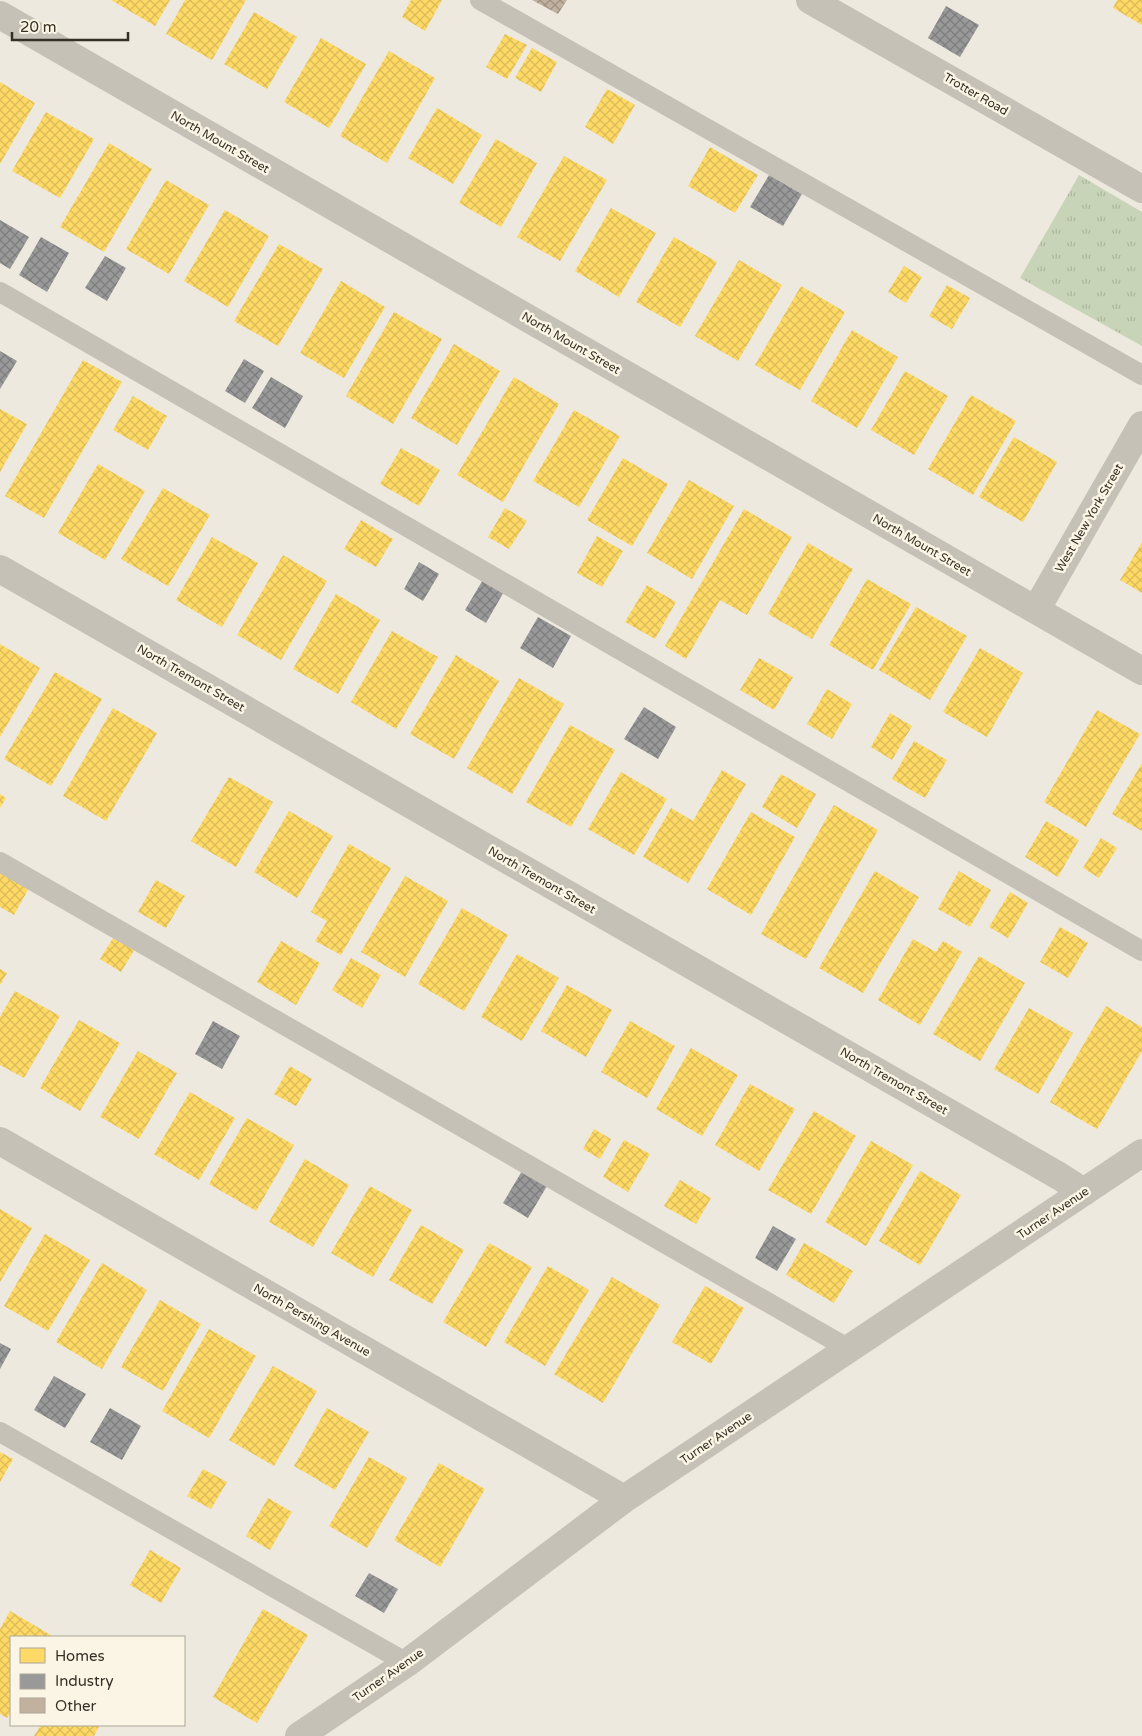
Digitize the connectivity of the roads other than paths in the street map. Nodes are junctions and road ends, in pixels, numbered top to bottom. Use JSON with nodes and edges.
{"nodes":[{"id":1,"x":480,"y":0,"type":"edge"},
{"id":2,"x":810,"y":0,"type":"edge"},
{"id":3,"x":0,"y":15,"type":"edge"},
{"id":4,"x":1142,"y":189,"type":"edge"},
{"id":5,"x":0,"y":292,"type":"edge"},
{"id":6,"x":1142,"y":375,"type":"edge"},
{"id":7,"x":1142,"y":425,"type":"edge"},
{"id":8,"x":0,"y":569,"type":"edge"},
{"id":9,"x":1036,"y":610,"type":"junction"},
{"id":10,"x":1142,"y":671,"type":"edge"},
{"id":11,"x":0,"y":862,"type":"edge"},
{"id":12,"x":1142,"y":951,"type":"edge"},
{"id":13,"x":0,"y":1141,"type":"edge"},
{"id":14,"x":1142,"y":1153,"type":"edge"},
{"id":15,"x":1084,"y":1192,"type":"junction"},
{"id":16,"x":849,"y":1349,"type":"junction"},
{"id":17,"x":0,"y":1432,"type":"edge"},
{"id":18,"x":624,"y":1499,"type":"junction"},
{"id":19,"x":407,"y":1663,"type":"junction"},
{"id":20,"x":299,"y":1736,"type":"edge"}],
"edges":[{"from":1,"to":6,"type":"lane"},
{"from":2,"to":4,"type":"street","name":"Trotter Road"},
{"from":3,"to":9,"type":"street","name":"North Mount Street"},
{"from":5,"to":12,"type":"lane"},
{"from":7,"to":9,"type":"street","name":"West New York Street"},
{"from":8,"to":15,"type":"street","name":"North Tremont Street"},
{"from":9,"to":10,"type":"street","name":"North Mount Street"},
{"from":11,"to":16,"type":"lane"},
{"from":13,"to":18,"type":"street","name":"North Pershing Avenue"},
{"from":14,"to":15,"type":"street","name":"Turner Avenue"},
{"from":15,"to":16,"type":"street","name":"Turner Avenue"},
{"from":16,"to":18,"type":"street","name":"Turner Avenue"},
{"from":17,"to":19,"type":"lane"},
{"from":18,"to":19,"type":"street","name":"Turner Avenue"},
{"from":19,"to":20,"type":"street","name":"Turner Avenue"}]}
